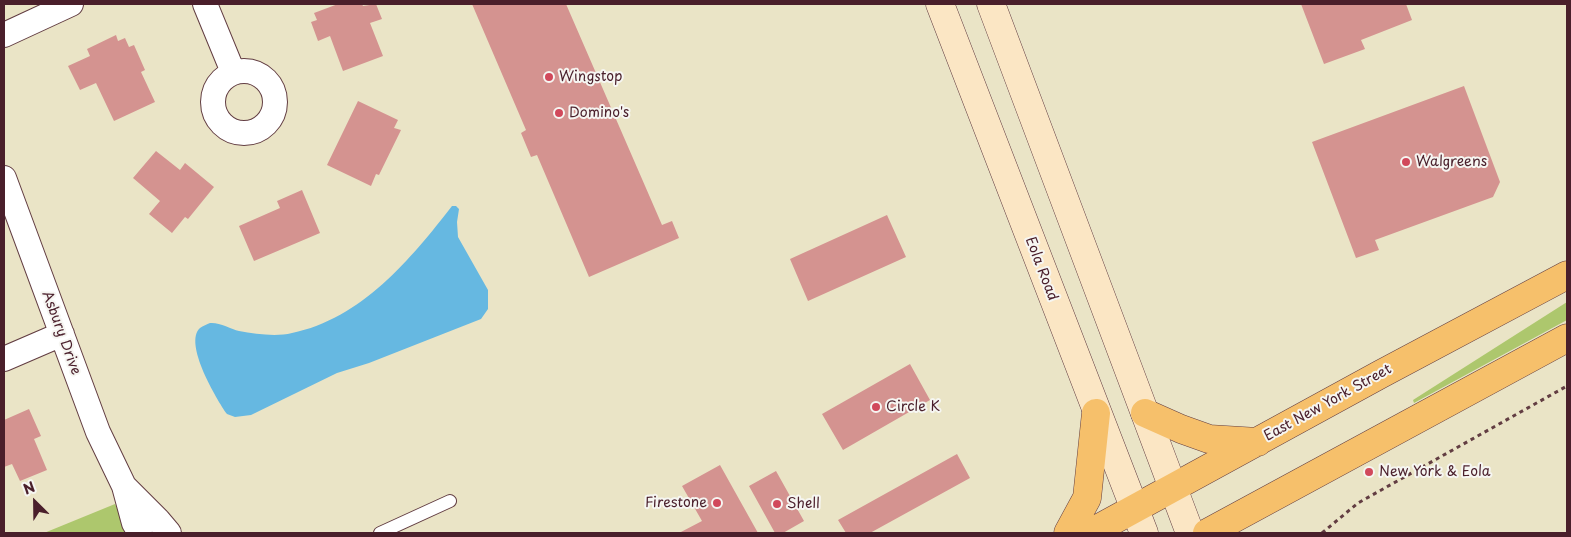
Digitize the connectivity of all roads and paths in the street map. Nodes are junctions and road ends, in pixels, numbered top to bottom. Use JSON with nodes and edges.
{"nodes":[{"id":1,"x":71,"y":4,"type":"edge"},
{"id":2,"x":205,"y":4,"type":"edge"},
{"id":3,"x":940,"y":4,"type":"edge"},
{"id":4,"x":991,"y":4,"type":"edge"},
{"id":5,"x":4,"y":35,"type":"edge"},
{"id":6,"x":232,"y":72,"type":"dead end"},
{"id":7,"x":4,"y":178,"type":"edge"},
{"id":8,"x":1567,"y":275,"type":"edge"},
{"id":9,"x":62,"y":334,"type":"junction"},
{"id":10,"x":1567,"y":338,"type":"edge"},
{"id":11,"x":4,"y":359,"type":"edge"},
{"id":12,"x":1567,"y":386,"type":"edge"},
{"id":13,"x":1096,"y":413,"type":"junction"},
{"id":14,"x":1145,"y":414,"type":"junction"},
{"id":15,"x":1258,"y":442,"type":"junction"},
{"id":16,"x":124,"y":486,"type":"junction"},
{"id":17,"x":1172,"y":488,"type":"junction"},
{"id":18,"x":450,"y":501,"type":"dead end"},
{"id":19,"x":1139,"y":521,"type":"edge"},
{"id":20,"x":140,"y":533,"type":"edge"},
{"id":21,"x":168,"y":533,"type":"edge"},
{"id":22,"x":380,"y":533,"type":"edge"},
{"id":23,"x":1068,"y":533,"type":"edge"},
{"id":24,"x":1090,"y":533,"type":"edge"},
{"id":25,"x":1190,"y":533,"type":"edge"},
{"id":26,"x":1207,"y":533,"type":"edge"},
{"id":27,"x":1322,"y":533,"type":"edge"}],
"edges":[{"from":1,"to":5,"type":"street"},
{"from":2,"to":6,"type":"street"},
{"from":3,"to":13,"type":"main road","name":"Eola Road"},
{"from":4,"to":14,"type":"main road"},
{"from":7,"to":9,"type":"street","name":"Asbury Drive"},
{"from":8,"to":15,"type":"main road","name":"East New York Street"},
{"from":9,"to":11,"type":"street"},
{"from":9,"to":16,"type":"street","name":"Asbury Drive"},
{"from":10,"to":26,"type":"main road"},
{"from":12,"to":27,"type":"path"},
{"from":13,"to":19,"type":"main road","name":"Eola Road"},
{"from":13,"to":23,"type":"main road"},
{"from":14,"to":15,"type":"main road"},
{"from":14,"to":17,"type":"main road"},
{"from":15,"to":17,"type":"main road","name":"East New York Street"},
{"from":16,"to":20,"type":"street","name":"Asbury Drive"},
{"from":16,"to":21,"type":"street","name":"Asbury Drive"},
{"from":17,"to":19,"type":"main road","name":"East New York Street"},
{"from":17,"to":25,"type":"main road"},
{"from":18,"to":22,"type":"lane"},
{"from":19,"to":24,"type":"main road","name":"East New York Street"}]}
